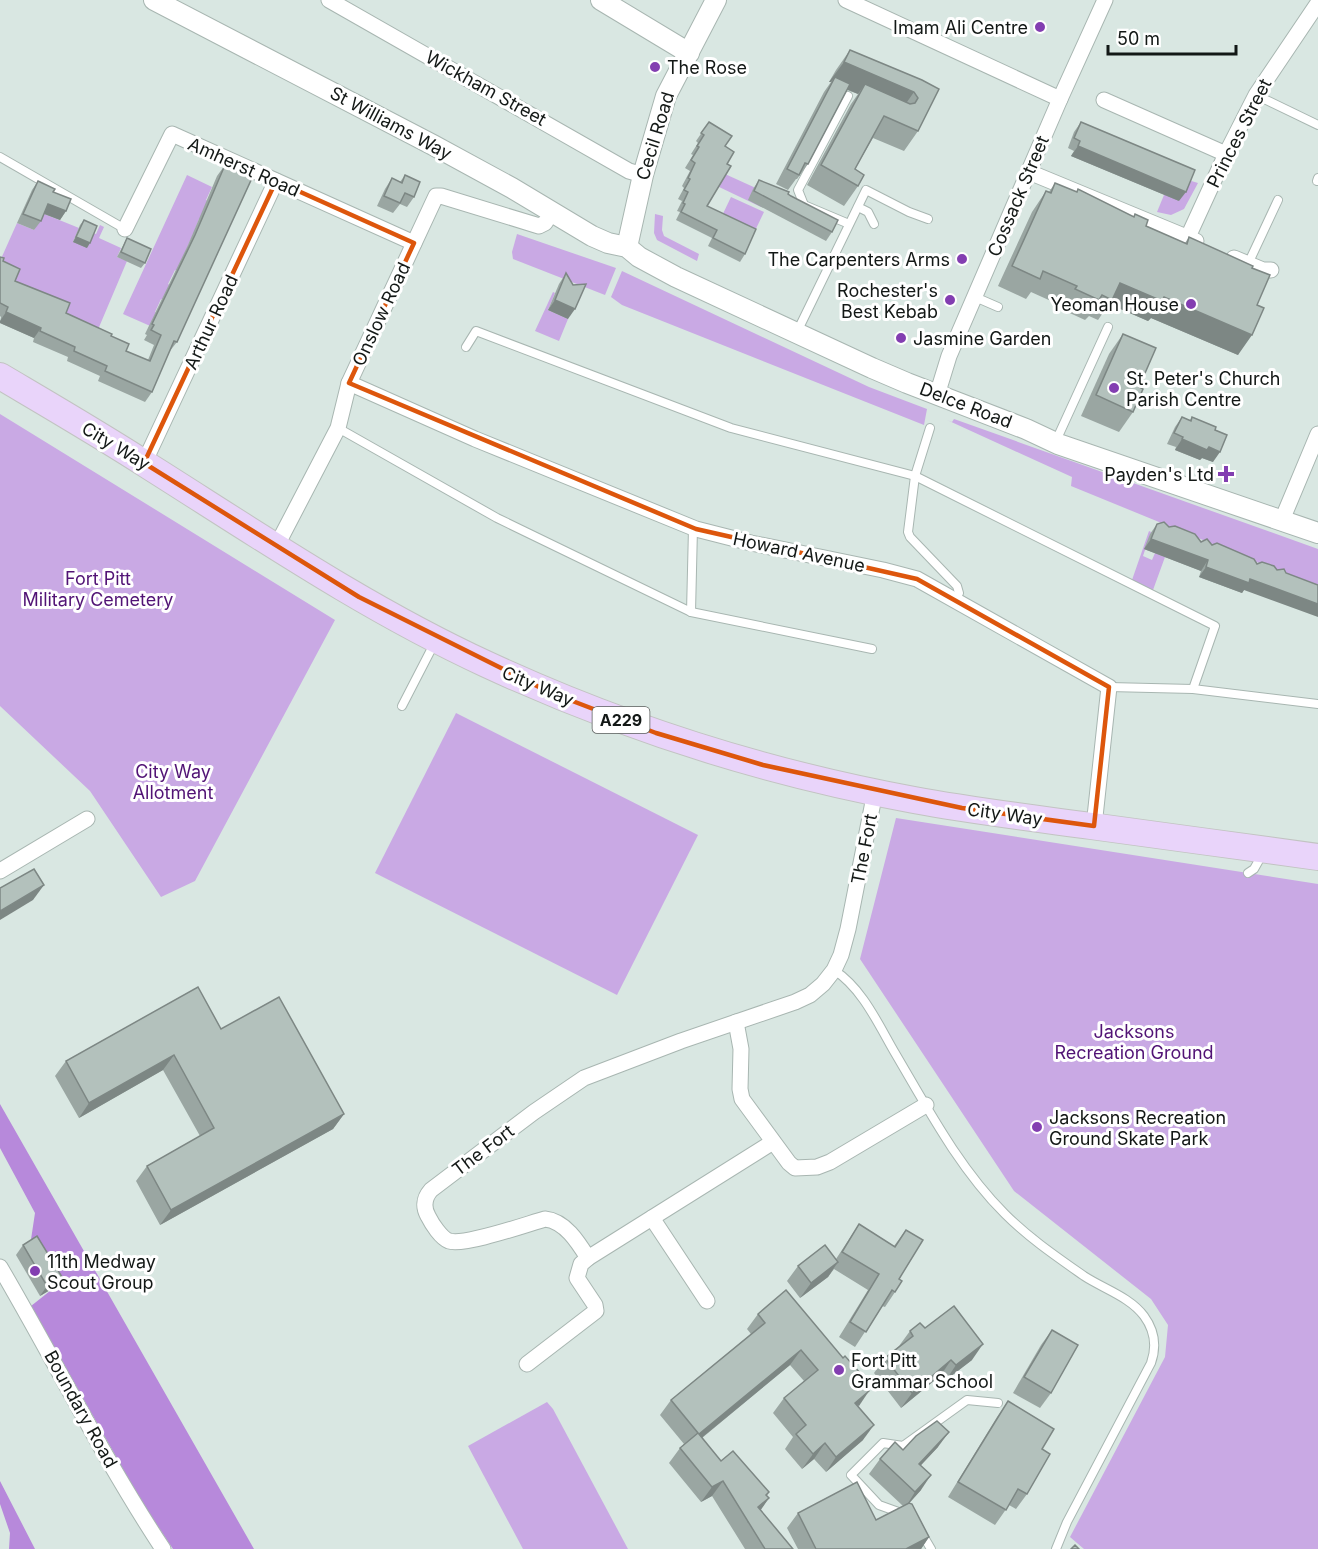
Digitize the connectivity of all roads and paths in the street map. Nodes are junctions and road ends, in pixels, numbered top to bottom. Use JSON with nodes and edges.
{"nodes":[{"id":1,"x":154,"y":0,"type":"edge"},
{"id":2,"x":329,"y":0,"type":"edge"},
{"id":3,"x":601,"y":0,"type":"edge"},
{"id":4,"x":716,"y":0,"type":"edge"},
{"id":5,"x":846,"y":0,"type":"edge"},
{"id":6,"x":1105,"y":0,"type":"edge"},
{"id":7,"x":1318,"y":3,"type":"edge"},
{"id":8,"x":689,"y":53,"type":"junction"},
{"id":9,"x":1256,"y":95,"type":"junction"},
{"id":10,"x":1060,"y":99,"type":"junction"},
{"id":11,"x":856,"y":100,"type":"edge"},
{"id":12,"x":1104,"y":100,"type":"dead end"},
{"id":13,"x":1318,"y":125,"type":"edge"},
{"id":14,"x":1226,"y":154,"type":"junction"},
{"id":15,"x":0,"y":157,"type":"edge"},
{"id":16,"x":1029,"y":172,"type":"junction"},
{"id":17,"x":643,"y":175,"type":"junction"},
{"id":18,"x":276,"y":181,"type":"junction"},
{"id":19,"x":1278,"y":200,"type":"dead end"},
{"id":20,"x":858,"y":207,"type":"junction"},
{"id":21,"x":552,"y":212,"type":"junction"},
{"id":22,"x":928,"y":219,"type":"dead end"},
{"id":23,"x":849,"y":224,"type":"junction"},
{"id":24,"x":874,"y":224,"type":"dead end"},
{"id":25,"x":124,"y":229,"type":"joint"},
{"id":26,"x":1188,"y":237,"type":"junction"},
{"id":27,"x":414,"y":243,"type":"junction"},
{"id":28,"x":627,"y":246,"type":"junction"},
{"id":29,"x":1248,"y":264,"type":"junction"},
{"id":30,"x":1271,"y":270,"type":"dead end"},
{"id":31,"x":975,"y":297,"type":"junction"},
{"id":32,"x":998,"y":307,"type":"dead end"},
{"id":33,"x":1108,"y":327,"type":"dead end"},
{"id":34,"x":797,"y":332,"type":"junction"},
{"id":35,"x":466,"y":347,"type":"dead end"},
{"id":36,"x":0,"y":376,"type":"edge"},
{"id":37,"x":349,"y":383,"type":"junction"},
{"id":38,"x":937,"y":395,"type":"junction"},
{"id":39,"x":338,"y":428,"type":"junction"},
{"id":40,"x":930,"y":428,"type":"dead end"},
{"id":41,"x":1318,"y":434,"type":"edge"},
{"id":42,"x":1055,"y":443,"type":"junction"},
{"id":43,"x":144,"y":463,"type":"junction"},
{"id":44,"x":915,"y":476,"type":"junction"},
{"id":45,"x":1282,"y":520,"type":"junction"},
{"id":46,"x":693,"y":528,"type":"junction"},
{"id":47,"x":1318,"y":533,"type":"edge"},
{"id":48,"x":276,"y":547,"type":"junction"},
{"id":49,"x":956,"y":599,"type":"junction"},
{"id":50,"x":691,"y":612,"type":"junction"},
{"id":51,"x":436,"y":640,"type":"junction"},
{"id":52,"x":872,"y":649,"type":"dead end"},
{"id":53,"x":1109,"y":687,"type":"junction"},
{"id":54,"x":1193,"y":689,"type":"junction"},
{"id":55,"x":1318,"y":704,"type":"edge"},
{"id":56,"x":402,"y":706,"type":"dead end"},
{"id":57,"x":875,"y":792,"type":"junction"},
{"id":58,"x":87,"y":819,"type":"dead end"},
{"id":59,"x":1094,"y":826,"type":"junction"},
{"id":60,"x":1265,"y":850,"type":"junction"},
{"id":61,"x":1318,"y":857,"type":"edge"},
{"id":62,"x":0,"y":871,"type":"edge"},
{"id":63,"x":1248,"y":873,"type":"dead end"},
{"id":64,"x":834,"y":970,"type":"junction"},
{"id":65,"x":736,"y":1022,"type":"junction"},
{"id":66,"x":926,"y":1105,"type":"junction"},
{"id":67,"x":773,"y":1142,"type":"junction"},
{"id":68,"x":652,"y":1218,"type":"junction"},
{"id":69,"x":588,"y":1258,"type":"junction"},
{"id":70,"x":0,"y":1267,"type":"edge"},
{"id":71,"x":707,"y":1301,"type":"dead end"},
{"id":72,"x":527,"y":1364,"type":"dead end"},
{"id":73,"x":998,"y":1402,"type":"dead end"},
{"id":74,"x":913,"y":1516,"type":"edge"},
{"id":75,"x":917,"y":1525,"type":"edge"},
{"id":76,"x":163,"y":1549,"type":"edge"},
{"id":77,"x":931,"y":1549,"type":"edge"},
{"id":78,"x":1056,"y":1549,"type":"edge"}],
"edges":[{"from":1,"to":21,"type":"street","name":"St Williams Way"},
{"from":2,"to":17,"type":"street","name":"Wickham Street"},
{"from":3,"to":8,"type":"street"},
{"from":4,"to":8,"type":"street","name":"Cecil Road"},
{"from":5,"to":10,"type":"street"},
{"from":6,"to":10,"type":"street","name":"Cossack Street"},
{"from":7,"to":9,"type":"street","name":"Princes Street"},
{"from":8,"to":17,"type":"street","name":"Cecil Road"},
{"from":9,"to":13,"type":"lane"},
{"from":9,"to":14,"type":"street","name":"Princes Street"},
{"from":10,"to":16,"type":"street","name":"Cossack Street"},
{"from":11,"to":23,"type":"lane"},
{"from":12,"to":14,"type":"street"},
{"from":14,"to":26,"type":"street","name":"Princes Street"},
{"from":15,"to":25,"type":"lane"},
{"from":16,"to":26,"type":"street"},
{"from":16,"to":31,"type":"street","name":"Cossack Street"},
{"from":17,"to":28,"type":"street","name":"Cecil Road"},
{"from":18,"to":25,"type":"street","name":"Amherst Road"},
{"from":18,"to":27,"type":"street","name":"Amherst Road"},
{"from":18,"to":43,"type":"street","name":"Arthur Road"},
{"from":19,"to":29,"type":"lane"},
{"from":20,"to":22,"type":"lane"},
{"from":20,"to":23,"type":"lane"},
{"from":20,"to":24,"type":"lane"},
{"from":21,"to":27,"type":"street","name":"Onslow Road"},
{"from":21,"to":28,"type":"street","name":"St Williams Way"},
{"from":23,"to":34,"type":"lane"},
{"from":26,"to":29,"type":"street"},
{"from":27,"to":37,"type":"street","name":"Onslow Road"},
{"from":28,"to":34,"type":"street","name":"Delce Road"},
{"from":29,"to":30,"type":"street"},
{"from":31,"to":32,"type":"lane"},
{"from":31,"to":38,"type":"street","name":"Cossack Street"},
{"from":33,"to":42,"type":"lane"},
{"from":34,"to":38,"type":"street","name":"Delce Road"},
{"from":35,"to":44,"type":"lane"},
{"from":36,"to":43,"type":"main road","name":"City Way","number":"A229"},
{"from":37,"to":39,"type":"street","name":"Onslow Road"},
{"from":37,"to":46,"type":"street","name":"Howard Avenue"},
{"from":38,"to":42,"type":"street","name":"Delce Road"},
{"from":39,"to":48,"type":"street","name":"Onslow Road"},
{"from":39,"to":50,"type":"lane"},
{"from":40,"to":44,"type":"lane"},
{"from":41,"to":45,"type":"street"},
{"from":42,"to":45,"type":"street","name":"Delce Road"},
{"from":43,"to":48,"type":"main road","name":"City Way","number":"A229"},
{"from":44,"to":49,"type":"lane"},
{"from":44,"to":54,"type":"lane"},
{"from":45,"to":47,"type":"street","name":"Delce Road"},
{"from":46,"to":49,"type":"street","name":"Howard Avenue"},
{"from":46,"to":50,"type":"lane"},
{"from":48,"to":51,"type":"main road","name":"City Way","number":"A229"},
{"from":49,"to":53,"type":"street","name":"Howard Avenue"},
{"from":50,"to":52,"type":"lane"},
{"from":51,"to":56,"type":"lane"},
{"from":51,"to":57,"type":"main road","name":"City Way","number":"A229"},
{"from":53,"to":54,"type":"lane"},
{"from":53,"to":59,"type":"street"},
{"from":54,"to":55,"type":"lane"},
{"from":57,"to":59,"type":"main road","name":"City Way","number":"A229"},
{"from":57,"to":64,"type":"street","name":"The Fort"},
{"from":58,"to":62,"type":"street"},
{"from":59,"to":60,"type":"main road","name":"City Way","number":"A229"},
{"from":60,"to":61,"type":"main road","name":"City Way","number":"A229"},
{"from":60,"to":63,"type":"lane"},
{"from":64,"to":65,"type":"street","name":"The Fort"},
{"from":64,"to":66,"type":"lane"},
{"from":65,"to":67,"type":"street"},
{"from":65,"to":69,"type":"street","name":"The Fort"},
{"from":66,"to":67,"type":"street"},
{"from":66,"to":78,"type":"lane"},
{"from":67,"to":68,"type":"street"},
{"from":68,"to":69,"type":"street"},
{"from":68,"to":71,"type":"street"},
{"from":69,"to":72,"type":"street"},
{"from":70,"to":76,"type":"street","name":"Boundary Road"},
{"from":73,"to":74,"type":"lane"},
{"from":75,"to":77,"type":"lane"}]}
